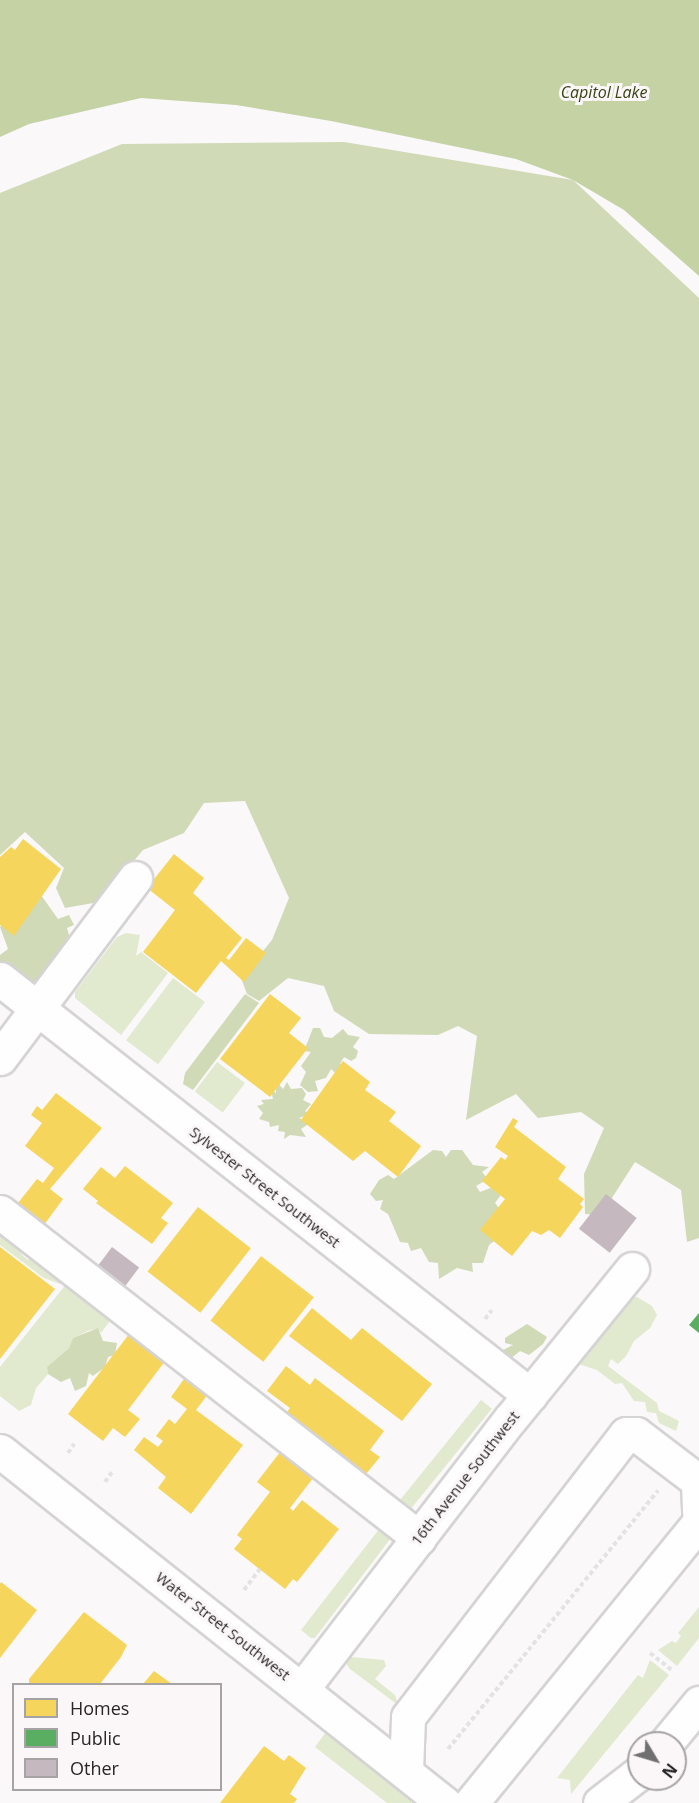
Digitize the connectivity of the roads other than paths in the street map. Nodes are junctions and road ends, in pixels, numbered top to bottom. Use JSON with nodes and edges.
{"nodes":[{"id":1,"x":135,"y":878,"type":"dead end"},
{"id":2,"x":0,"y":979,"type":"edge"},
{"id":3,"x":37,"y":1009,"type":"junction"},
{"id":4,"x":0,"y":1058,"type":"edge"},
{"id":5,"x":0,"y":1212,"type":"edge"},
{"id":6,"x":632,"y":1269,"type":"dead end"},
{"id":7,"x":530,"y":1395,"type":"junction"},
{"id":8,"x":0,"y":1451,"type":"edge"},
{"id":9,"x":699,"y":1512,"type":"edge"},
{"id":10,"x":699,"y":1522,"type":"edge"},
{"id":11,"x":419,"y":1538,"type":"junction"},
{"id":12,"x":302,"y":1689,"type":"junction"},
{"id":13,"x":699,"y":1703,"type":"edge"},
{"id":14,"x":676,"y":1731,"type":"edge"},
{"id":15,"x":406,"y":1772,"type":"junction"},
{"id":16,"x":627,"y":1782,"type":"edge"},
{"id":17,"x":444,"y":1803,"type":"edge"},
{"id":18,"x":471,"y":1803,"type":"edge"},
{"id":19,"x":600,"y":1803,"type":"edge"}],
"edges":[{"from":1,"to":3,"type":"street"},
{"from":2,"to":3,"type":"street","name":"Sylvester Street Southwest"},
{"from":3,"to":4,"type":"street"},
{"from":3,"to":7,"type":"street","name":"Sylvester Street Southwest"},
{"from":5,"to":11,"type":"street"},
{"from":6,"to":7,"type":"street","name":"16th Avenue Southwest"},
{"from":7,"to":11,"type":"street","name":"16th Avenue Southwest"},
{"from":8,"to":12,"type":"street","name":"Water Street Southwest"},
{"from":9,"to":15,"type":"street"},
{"from":10,"to":18,"type":"street"},
{"from":11,"to":12,"type":"street","name":"16th Avenue Southwest"},
{"from":12,"to":15,"type":"street","name":"Water Street Southwest"},
{"from":13,"to":14,"type":"street"},
{"from":15,"to":17,"type":"street","name":"Water Street Southwest"},
{"from":16,"to":19,"type":"street"}]}
